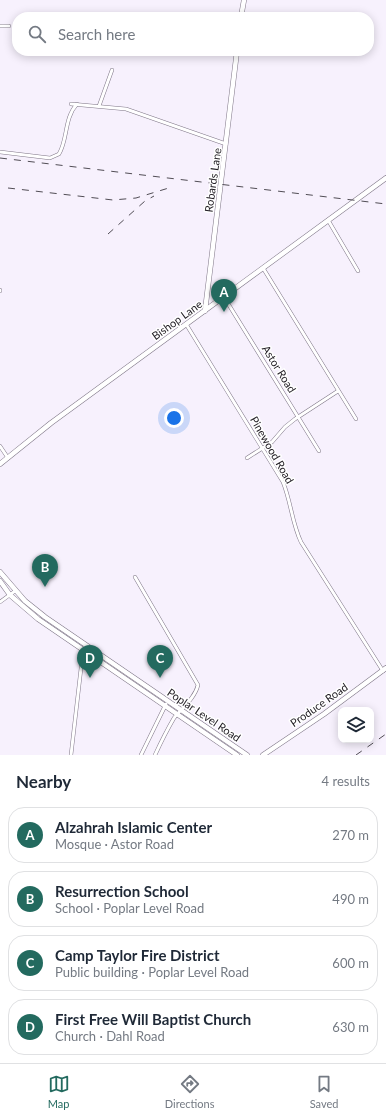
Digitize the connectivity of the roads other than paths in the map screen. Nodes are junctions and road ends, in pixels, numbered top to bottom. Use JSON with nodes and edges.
{"nodes":[{"id":1,"x":244,"y":0,"type":"edge"},
{"id":2,"x":243,"y":12,"type":"edge"},
{"id":3,"x":0,"y":26,"type":"edge"},
{"id":4,"x":9,"y":26,"type":"dead end"},
{"id":5,"x":236,"y":56,"type":"edge"},
{"id":6,"x":112,"y":70,"type":"dead end"},
{"id":7,"x":71,"y":104,"type":"dead end"},
{"id":8,"x":77,"y":104,"type":"junction"},
{"id":9,"x":99,"y":106,"type":"junction"},
{"id":10,"x":226,"y":144,"type":"junction"},
{"id":11,"x":0,"y":152,"type":"edge"},
{"id":12,"x":386,"y":178,"type":"edge"},
{"id":13,"x":328,"y":220,"type":"junction"},
{"id":14,"x":263,"y":268,"type":"junction"},
{"id":15,"x":358,"y":271,"type":"dead end"},
{"id":16,"x":224,"y":297,"type":"junction"},
{"id":17,"x":205,"y":311,"type":"junction"},
{"id":18,"x":186,"y":324,"type":"junction"},
{"id":19,"x":338,"y":391,"type":"junction"},
{"id":20,"x":298,"y":417,"type":"junction"},
{"id":21,"x":356,"y":419,"type":"dead end"},
{"id":22,"x":0,"y":446,"type":"edge"},
{"id":23,"x":262,"y":447,"type":"junction"},
{"id":24,"x":319,"y":451,"type":"dead end"},
{"id":25,"x":8,"y":458,"type":"junction"},
{"id":26,"x":247,"y":458,"type":"dead end"},
{"id":27,"x":0,"y":464,"type":"edge"},
{"id":28,"x":0,"y":572,"type":"edge"},
{"id":29,"x":135,"y":577,"type":"dead end"},
{"id":30,"x":0,"y":581,"type":"edge"},
{"id":31,"x":15,"y":591,"type":"junction"},
{"id":32,"x":10,"y":595,"type":"junction"},
{"id":33,"x":0,"y":602,"type":"edge"},
{"id":34,"x":86,"y":645,"type":"junction"},
{"id":35,"x":83,"y":651,"type":"junction"},
{"id":36,"x":384,"y":670,"type":"edge"},
{"id":37,"x":168,"y":701,"type":"junction"},
{"id":38,"x":164,"y":706,"type":"junction"},
{"id":39,"x":181,"y":710,"type":"junction"},
{"id":40,"x":177,"y":714,"type":"junction"},
{"id":41,"x":235,"y":754,"type":"edge"},
{"id":42,"x":71,"y":755,"type":"edge"},
{"id":43,"x":141,"y":755,"type":"edge"},
{"id":44,"x":155,"y":755,"type":"edge"},
{"id":45,"x":247,"y":755,"type":"edge"},
{"id":46,"x":263,"y":755,"type":"edge"}],
"edges":[{"from":1,"to":2,"type":"street"},
{"from":3,"to":4,"type":"street"},
{"from":5,"to":10,"type":"street","name":"Robards Lane"},
{"from":6,"to":9,"type":"street"},
{"from":7,"to":8,"type":"street"},
{"from":8,"to":9,"type":"street"},
{"from":8,"to":11,"type":"street"},
{"from":9,"to":10,"type":"street"},
{"from":10,"to":17,"type":"street","name":"Robards Lane"},
{"from":12,"to":13,"type":"street","name":"Bishop Lane"},
{"from":13,"to":14,"type":"street","name":"Bishop Lane"},
{"from":13,"to":15,"type":"street"},
{"from":14,"to":16,"type":"street","name":"Bishop Lane"},
{"from":14,"to":19,"type":"street"},
{"from":16,"to":17,"type":"street","name":"Bishop Lane"},
{"from":16,"to":20,"type":"street","name":"Astor Road"},
{"from":17,"to":18,"type":"street","name":"Bishop Lane"},
{"from":18,"to":23,"type":"street","name":"Pinewood Road"},
{"from":18,"to":25,"type":"street","name":"Bishop Lane"},
{"from":19,"to":20,"type":"street"},
{"from":19,"to":21,"type":"street"},
{"from":20,"to":23,"type":"street"},
{"from":20,"to":24,"type":"street","name":"Astor Road"},
{"from":22,"to":25,"type":"street"},
{"from":23,"to":26,"type":"street"},
{"from":23,"to":36,"type":"street","name":"Pinewood Road"},
{"from":25,"to":27,"type":"street","name":"Bishop Lane"},
{"from":28,"to":31,"type":"street","name":"Poplar Level Road"},
{"from":29,"to":39,"type":"street"},
{"from":30,"to":32,"type":"street","name":"Poplar Level Road"},
{"from":31,"to":32,"type":"street"},
{"from":31,"to":34,"type":"street","name":"Poplar Level Road"},
{"from":32,"to":33,"type":"street"},
{"from":32,"to":35,"type":"street","name":"Poplar Level Road"},
{"from":34,"to":35,"type":"street"},
{"from":34,"to":37,"type":"street","name":"Poplar Level Road"},
{"from":35,"to":38,"type":"street","name":"Poplar Level Road"},
{"from":35,"to":42,"type":"street"},
{"from":36,"to":46,"type":"street","name":"Produce Road"},
{"from":37,"to":38,"type":"street"},
{"from":37,"to":39,"type":"street","name":"Poplar Level Road"},
{"from":38,"to":40,"type":"street","name":"Poplar Level Road"},
{"from":38,"to":43,"type":"street"},
{"from":39,"to":40,"type":"street"},
{"from":39,"to":45,"type":"street","name":"Poplar Level Road"},
{"from":40,"to":41,"type":"street","name":"Poplar Level Road"},
{"from":40,"to":44,"type":"street"}]}
